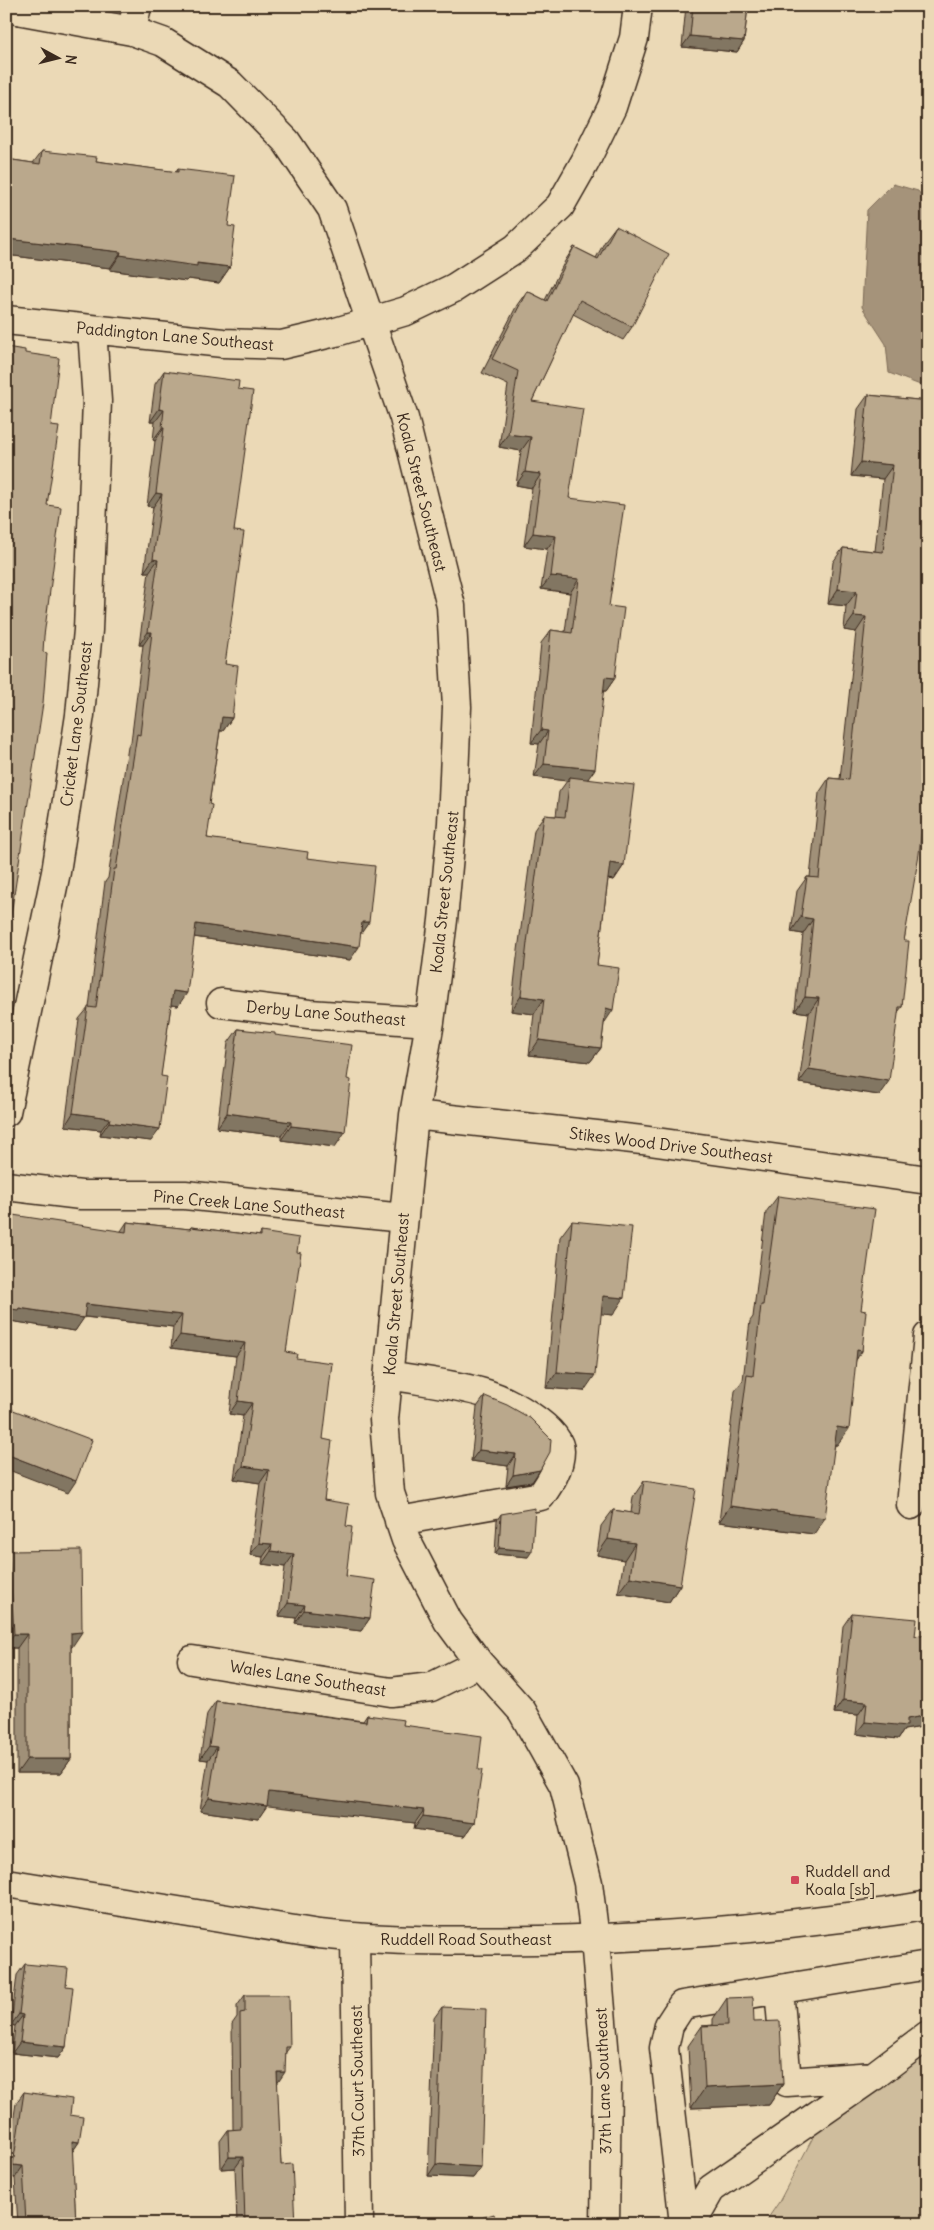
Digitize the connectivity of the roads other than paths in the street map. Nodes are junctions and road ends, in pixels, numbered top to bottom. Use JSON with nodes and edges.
{"nodes":[{"id":1,"x":638,"y":6,"type":"edge"},
{"id":2,"x":6,"y":8,"type":"edge"},
{"id":3,"x":134,"y":18,"type":"edge"},
{"id":4,"x":6,"y":320,"type":"edge"},
{"id":5,"x":371,"y":322,"type":"junction"},
{"id":6,"x":92,"y":330,"type":"junction"},
{"id":7,"x":221,"y":1003,"type":"dead end"},
{"id":8,"x":430,"y":1022,"type":"junction"},
{"id":9,"x":6,"y":1112,"type":"edge"},
{"id":10,"x":414,"y":1115,"type":"junction"},
{"id":11,"x":928,"y":1180,"type":"edge"},
{"id":12,"x":6,"y":1186,"type":"edge"},
{"id":13,"x":403,"y":1218,"type":"junction"},
{"id":14,"x":928,"y":1336,"type":"edge"},
{"id":15,"x":389,"y":1375,"type":"junction"},
{"id":16,"x":924,"y":1408,"type":"edge"},
{"id":17,"x":911,"y":1505,"type":"dead end"},
{"id":18,"x":399,"y":1521,"type":"junction"},
{"id":19,"x":192,"y":1660,"type":"dead end"},
{"id":20,"x":480,"y":1662,"type":"junction"},
{"id":21,"x":6,"y":1883,"type":"edge"},
{"id":22,"x":928,"y":1906,"type":"edge"},
{"id":23,"x":355,"y":1938,"type":"junction"},
{"id":24,"x":595,"y":1939,"type":"junction"},
{"id":25,"x":928,"y":1965,"type":"edge"},
{"id":26,"x":780,"y":1989,"type":"junction"},
{"id":27,"x":928,"y":2035,"type":"edge"},
{"id":28,"x":875,"y":2076,"type":"junction"},
{"id":29,"x":359,"y":2224,"type":"edge"},
{"id":30,"x":605,"y":2224,"type":"edge"},
{"id":31,"x":684,"y":2224,"type":"edge"},
{"id":32,"x":691,"y":2224,"type":"edge"}],
"edges":[{"from":1,"to":5,"type":"street","name":"Paddington Lane Southeast"},
{"from":2,"to":3,"type":"street","name":"Koala Street Southeast"},
{"from":3,"to":5,"type":"street","name":"Koala Street Southeast"},
{"from":4,"to":6,"type":"street","name":"Paddington Lane Southeast"},
{"from":5,"to":6,"type":"street","name":"Paddington Lane Southeast"},
{"from":5,"to":8,"type":"street","name":"Koala Street Southeast"},
{"from":6,"to":9,"type":"street","name":"Cricket Lane Southeast"},
{"from":7,"to":8,"type":"street","name":"Derby Lane Southeast"},
{"from":8,"to":10,"type":"street","name":"Koala Street Southeast"},
{"from":10,"to":11,"type":"street","name":"Stikes Wood Drive Southeast"},
{"from":10,"to":13,"type":"street","name":"Koala Street Southeast"},
{"from":12,"to":13,"type":"street","name":"Pine Creek Lane Southeast"},
{"from":13,"to":15,"type":"street","name":"Koala Street Southeast"},
{"from":14,"to":16,"type":"street"},
{"from":15,"to":18,"type":"street","name":"Koala Street Southeast"},
{"from":15,"to":18,"type":"street"},
{"from":16,"to":17,"type":"street"},
{"from":18,"to":20,"type":"street","name":"Koala Street Southeast"},
{"from":19,"to":20,"type":"street","name":"Wales Lane Southeast"},
{"from":20,"to":24,"type":"street","name":"Koala Street Southeast"},
{"from":21,"to":23,"type":"street","name":"Ruddell Road Southeast"},
{"from":22,"to":24,"type":"street","name":"Ruddell Road Southeast"},
{"from":23,"to":24,"type":"street","name":"Ruddell Road Southeast"},
{"from":23,"to":29,"type":"street","name":"37th Court Southeast"},
{"from":24,"to":30,"type":"street","name":"37th Lane Southeast"},
{"from":25,"to":26,"type":"street"},
{"from":26,"to":28,"type":"street"},
{"from":26,"to":31,"type":"street"},
{"from":27,"to":28,"type":"street"},
{"from":28,"to":32,"type":"street"}]}
